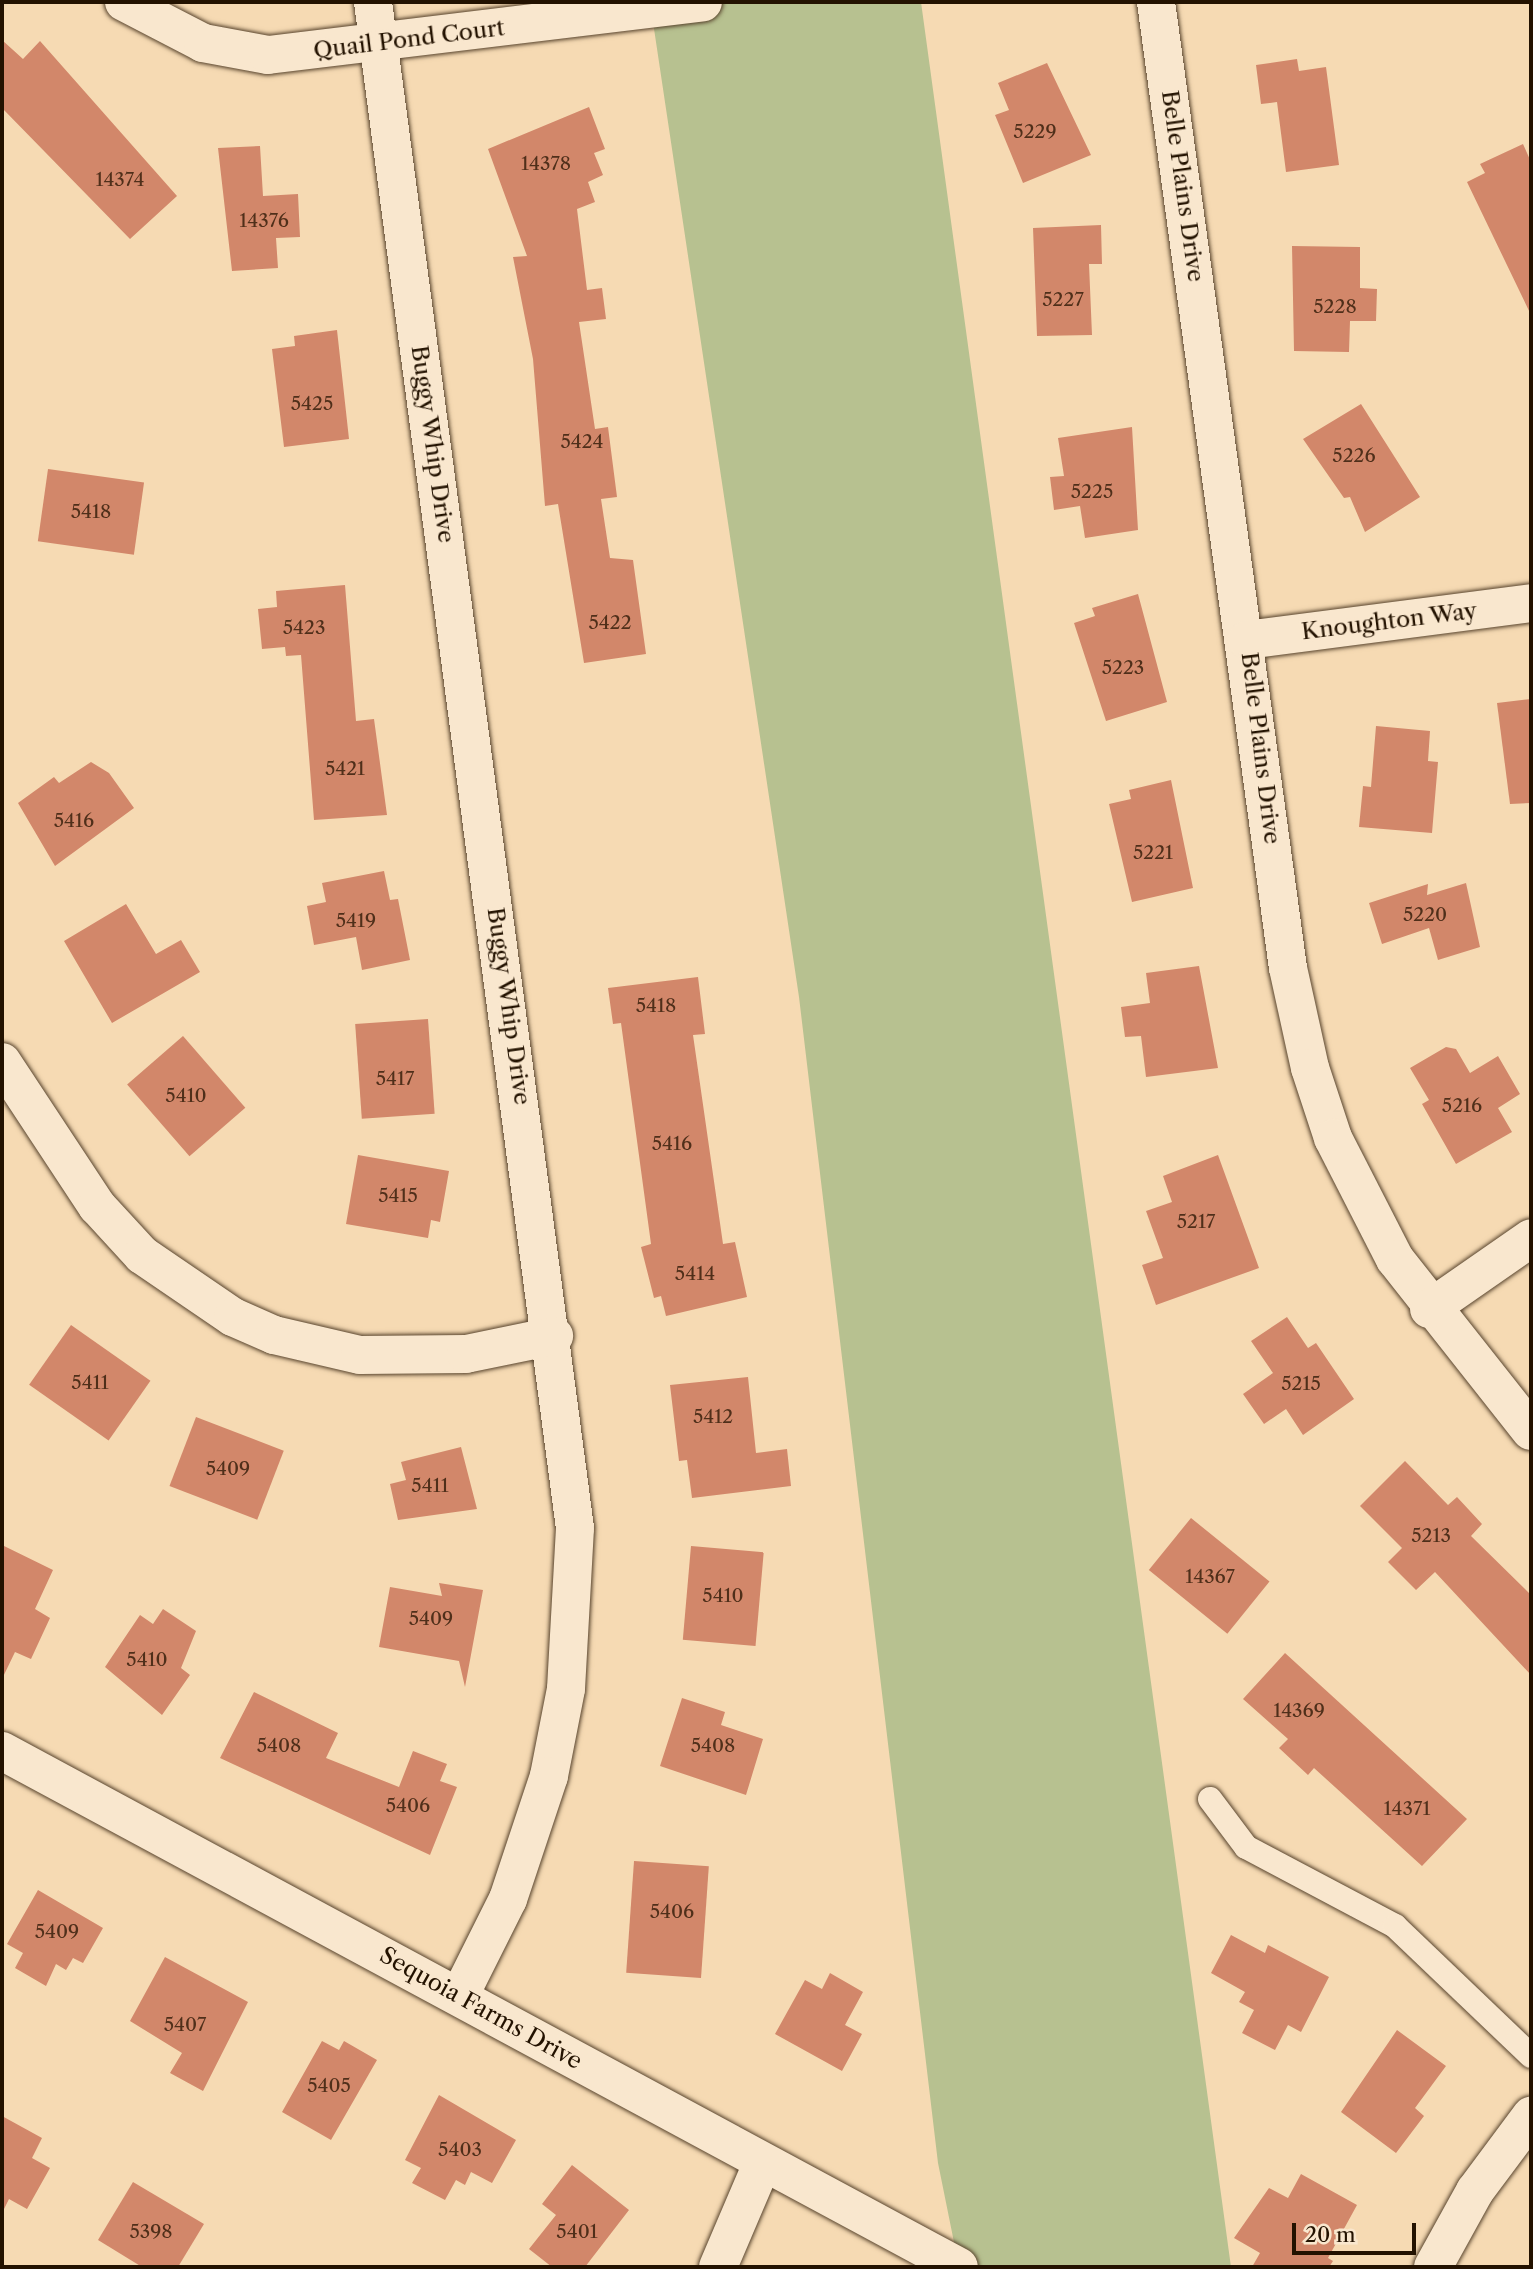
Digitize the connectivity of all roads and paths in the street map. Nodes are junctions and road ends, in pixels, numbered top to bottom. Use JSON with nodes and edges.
{"nodes":[{"id":1,"x":124,"y":2,"type":"edge"},
{"id":2,"x":373,"y":2,"type":"edge"},
{"id":3,"x":703,"y":2,"type":"edge"},
{"id":4,"x":1156,"y":2,"type":"edge"},
{"id":5,"x":379,"y":43,"type":"junction"},
{"id":6,"x":1531,"y":603,"type":"edge"},
{"id":7,"x":1247,"y":640,"type":"junction"},
{"id":8,"x":2,"y":1062,"type":"edge"},
{"id":9,"x":1531,"y":1238,"type":"edge"},
{"id":10,"x":1429,"y":1309,"type":"junction"},
{"id":11,"x":554,"y":1336,"type":"junction"},
{"id":12,"x":1531,"y":1431,"type":"edge"},
{"id":13,"x":2,"y":1751,"type":"edge"},
{"id":14,"x":1210,"y":1800,"type":"dead end"},
{"id":15,"x":460,"y":1995,"type":"junction"},
{"id":16,"x":1531,"y":2056,"type":"edge"},
{"id":17,"x":1531,"y":2116,"type":"edge"},
{"id":18,"x":762,"y":2164,"type":"junction"},
{"id":19,"x":718,"y":2267,"type":"edge"},
{"id":20,"x":959,"y":2267,"type":"edge"},
{"id":21,"x":1433,"y":2267,"type":"edge"}],
"edges":[{"from":1,"to":5,"type":"street","name":"Quail Pond Court"},
{"from":2,"to":5,"type":"street","name":"Buggy Whip Drive"},
{"from":3,"to":5,"type":"street","name":"Quail Pond Court"},
{"from":4,"to":7,"type":"street","name":"Belle Plains Drive"},
{"from":5,"to":11,"type":"street","name":"Buggy Whip Drive"},
{"from":6,"to":7,"type":"street","name":"Knoughton Way"},
{"from":7,"to":10,"type":"street","name":"Belle Plains Drive"},
{"from":8,"to":11,"type":"street"},
{"from":9,"to":10,"type":"street"},
{"from":10,"to":12,"type":"street","name":"Belle Plains Drive"},
{"from":11,"to":15,"type":"street","name":"Buggy Whip Drive"},
{"from":13,"to":15,"type":"street","name":"Sequoia Farms Drive"},
{"from":14,"to":16,"type":"lane"},
{"from":15,"to":18,"type":"street","name":"Sequoia Farms Drive"},
{"from":17,"to":21,"type":"street"},
{"from":18,"to":19,"type":"street"},
{"from":18,"to":20,"type":"street","name":"Sequoia Farms Drive"}]}
